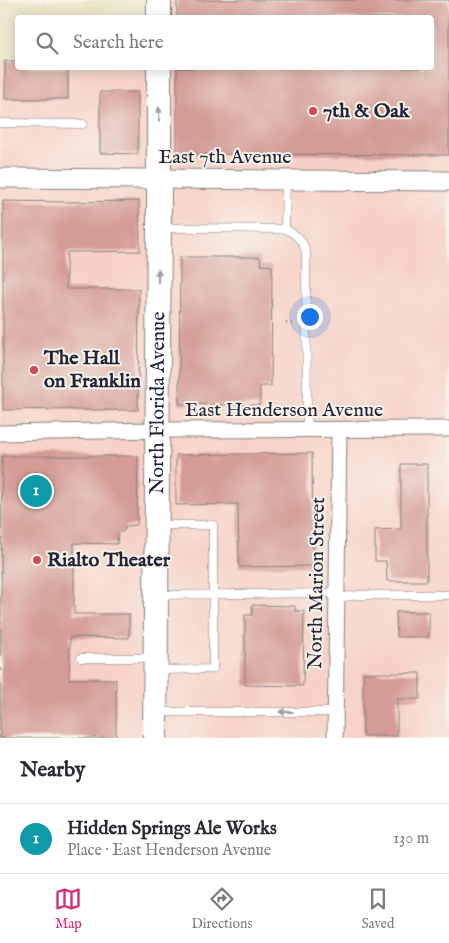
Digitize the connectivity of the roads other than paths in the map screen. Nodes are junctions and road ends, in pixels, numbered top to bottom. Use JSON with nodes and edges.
{"nodes":[{"id":1,"x":159,"y":0,"type":"edge"},
{"id":2,"x":159,"y":15,"type":"edge"},
{"id":3,"x":159,"y":70,"type":"edge"},
{"id":4,"x":0,"y":123,"type":"edge"},
{"id":5,"x":83,"y":124,"type":"dead end"},
{"id":6,"x":0,"y":178,"type":"edge"},
{"id":7,"x":159,"y":179,"type":"junction"},
{"id":8,"x":286,"y":180,"type":"junction"},
{"id":9,"x":449,"y":181,"type":"edge"},
{"id":10,"x":159,"y":228,"type":"junction"},
{"id":11,"x":285,"y":229,"type":"junction"},
{"id":12,"x":449,"y":429,"type":"edge"},
{"id":13,"x":157,"y":430,"type":"junction"},
{"id":14,"x":307,"y":430,"type":"junction"},
{"id":15,"x":339,"y":430,"type":"junction"},
{"id":16,"x":0,"y":434,"type":"edge"},
{"id":17,"x":156,"y":524,"type":"junction"},
{"id":18,"x":212,"y":594,"type":"junction"},
{"id":19,"x":156,"y":595,"type":"junction"},
{"id":20,"x":337,"y":595,"type":"junction"},
{"id":21,"x":449,"y":595,"type":"edge"},
{"id":22,"x":81,"y":658,"type":"dead end"},
{"id":23,"x":155,"y":664,"type":"junction"},
{"id":24,"x":155,"y":712,"type":"junction"},
{"id":25,"x":335,"y":712,"type":"junction"},
{"id":26,"x":155,"y":738,"type":"edge"},
{"id":27,"x":335,"y":738,"type":"edge"}],
"edges":[{"from":1,"to":2,"type":"main road"},
{"from":7,"to":3,"type":"main road","name":"North Florida Avenue","one_way":true},
{"from":4,"to":5,"type":"lane"},
{"from":6,"to":7,"type":"street","name":"East 7th Avenue"},
{"from":7,"to":8,"type":"street","name":"East 7th Avenue"},
{"from":7,"to":10,"type":"main road","name":"North Florida Avenue"},
{"from":8,"to":9,"type":"street","name":"East 7th Avenue"},
{"from":8,"to":11,"type":"lane"},
{"from":10,"to":11,"type":"lane"},
{"from":13,"to":10,"type":"main road","name":"North Florida Avenue","one_way":true},
{"from":11,"to":14,"type":"lane"},
{"from":12,"to":15,"type":"street","name":"East Henderson Avenue"},
{"from":13,"to":14,"type":"street","name":"East Henderson Avenue"},
{"from":13,"to":16,"type":"street","name":"East Henderson Avenue"},
{"from":13,"to":17,"type":"main road","name":"North Florida Avenue"},
{"from":14,"to":15,"type":"street","name":"East Henderson Avenue"},
{"from":15,"to":20,"type":"street","name":"North Marion Street"},
{"from":17,"to":18,"type":"lane"},
{"from":17,"to":19,"type":"main road","name":"North Florida Avenue"},
{"from":18,"to":19,"type":"lane"},
{"from":18,"to":20,"type":"lane"},
{"from":18,"to":23,"type":"lane"},
{"from":19,"to":23,"type":"main road","name":"North Florida Avenue"},
{"from":20,"to":21,"type":"lane"},
{"from":20,"to":25,"type":"street","name":"North Marion Street"},
{"from":22,"to":23,"type":"lane"},
{"from":23,"to":24,"type":"main road","name":"North Florida Avenue"},
{"from":25,"to":24,"type":"lane","one_way":true},
{"from":24,"to":26,"type":"main road","name":"North Florida Avenue"},
{"from":25,"to":27,"type":"street","name":"North Marion Street"}]}
